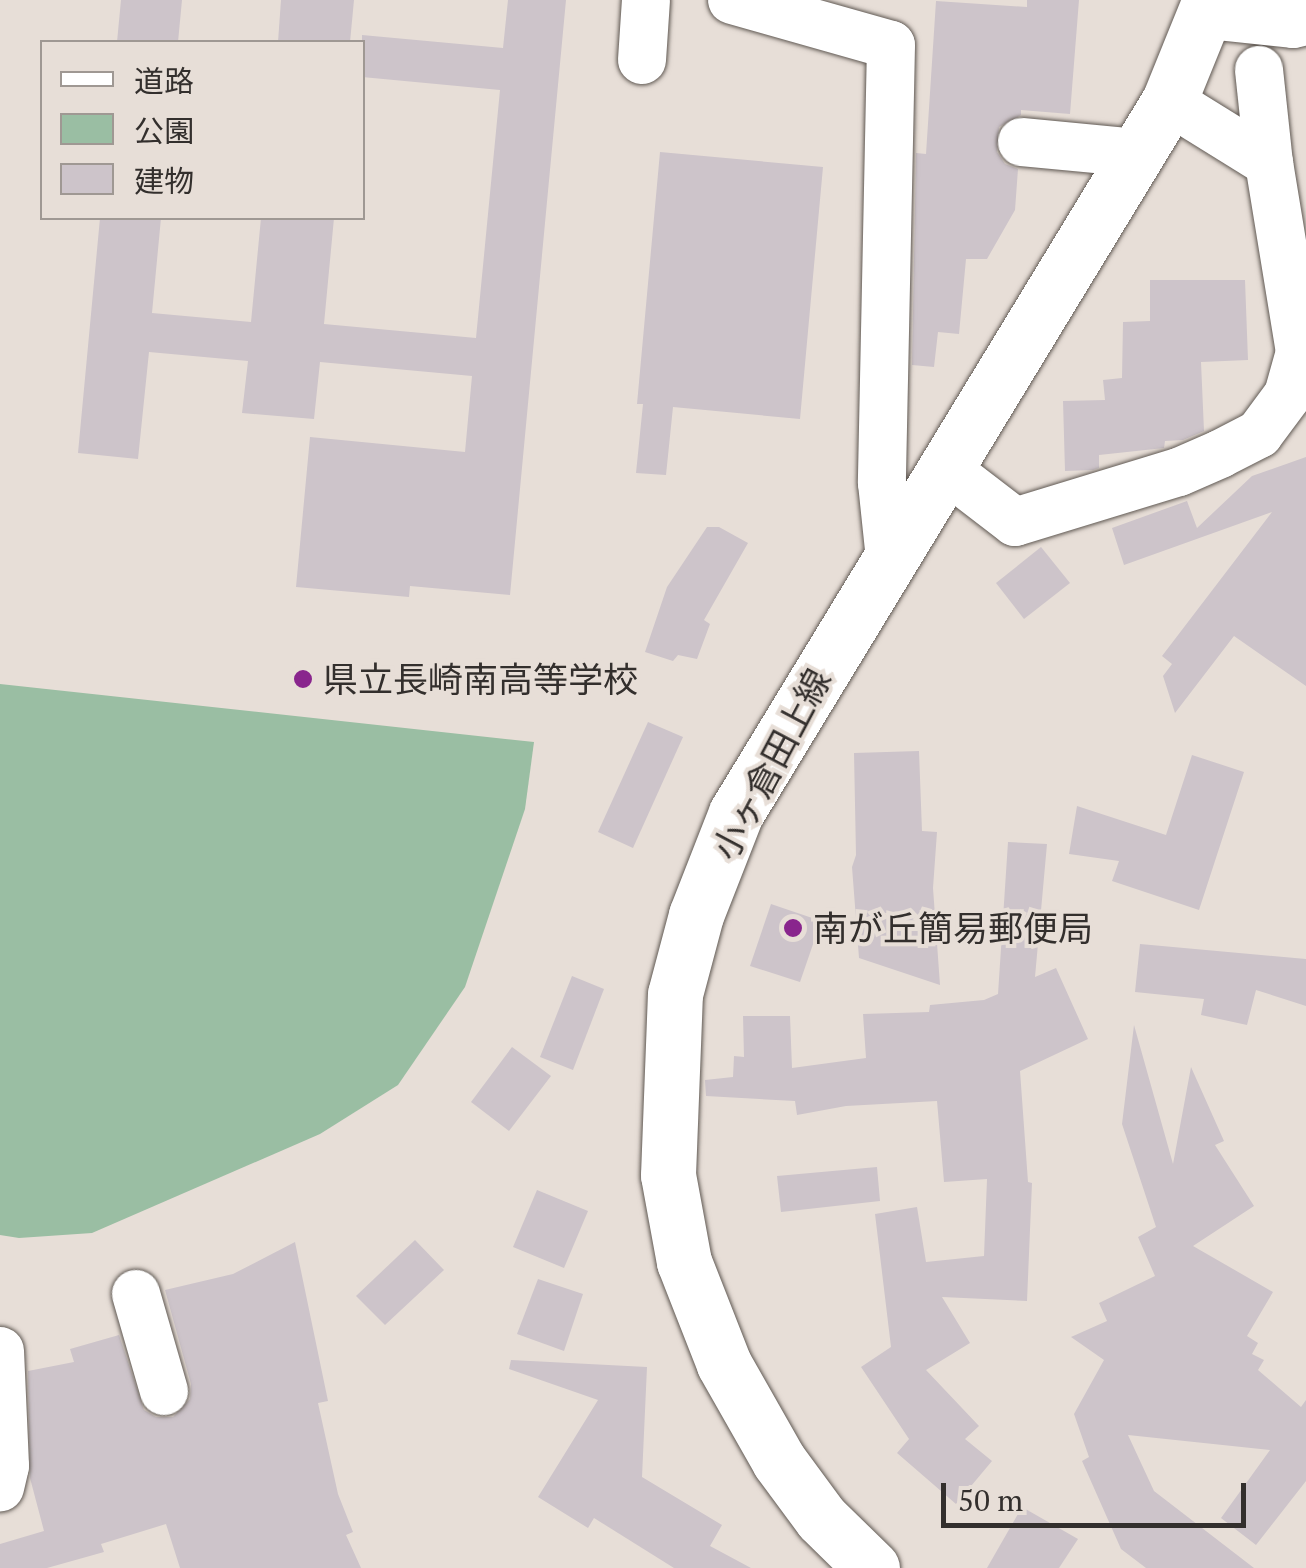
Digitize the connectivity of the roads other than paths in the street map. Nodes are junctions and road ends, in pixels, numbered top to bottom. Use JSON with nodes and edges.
{"nodes":[{"id":1,"x":646,"y":0,"type":"edge"},
{"id":2,"x":732,"y":0,"type":"edge"},
{"id":3,"x":1209,"y":8,"type":"edge"},
{"id":4,"x":1306,"y":21,"type":"edge"},
{"id":5,"x":642,"y":60,"type":"dead end"},
{"id":6,"x":1259,"y":70,"type":"dead end"},
{"id":7,"x":1169,"y":101,"type":"junction"},
{"id":8,"x":1022,"y":142,"type":"dead end"},
{"id":9,"x":1138,"y":153,"type":"junction"},
{"id":10,"x":1269,"y":164,"type":"junction"},
{"id":11,"x":1295,"y":245,"type":"edge"},
{"id":12,"x":946,"y":469,"type":"junction"},
{"id":13,"x":890,"y":559,"type":"junction"},
{"id":14,"x":136,"y":1294,"type":"dead end"},
{"id":15,"x":0,"y":1350,"type":"edge"},
{"id":16,"x":164,"y":1390,"type":"dead end"},
{"id":17,"x":0,"y":1486,"type":"edge"},
{"id":18,"x":872,"y":1568,"type":"edge"}],
"edges":[{"from":1,"to":5,"type":"street"},
{"from":2,"to":13,"type":"street"},
{"from":3,"to":4,"type":"street"},
{"from":3,"to":7,"type":"main road","name":"小ヶ倉田上線"},
{"from":6,"to":10,"type":"street"},
{"from":7,"to":9,"type":"main road","name":"小ヶ倉田上線"},
{"from":7,"to":10,"type":"street"},
{"from":8,"to":9,"type":"street"},
{"from":9,"to":12,"type":"main road","name":"小ヶ倉田上線"},
{"from":10,"to":11,"type":"street"},
{"from":11,"to":12,"type":"street"},
{"from":12,"to":13,"type":"main road","name":"小ヶ倉田上線"},
{"from":13,"to":18,"type":"main road","name":"小ヶ倉田上線"},
{"from":14,"to":16,"type":"street"},
{"from":15,"to":17,"type":"street"}]}
